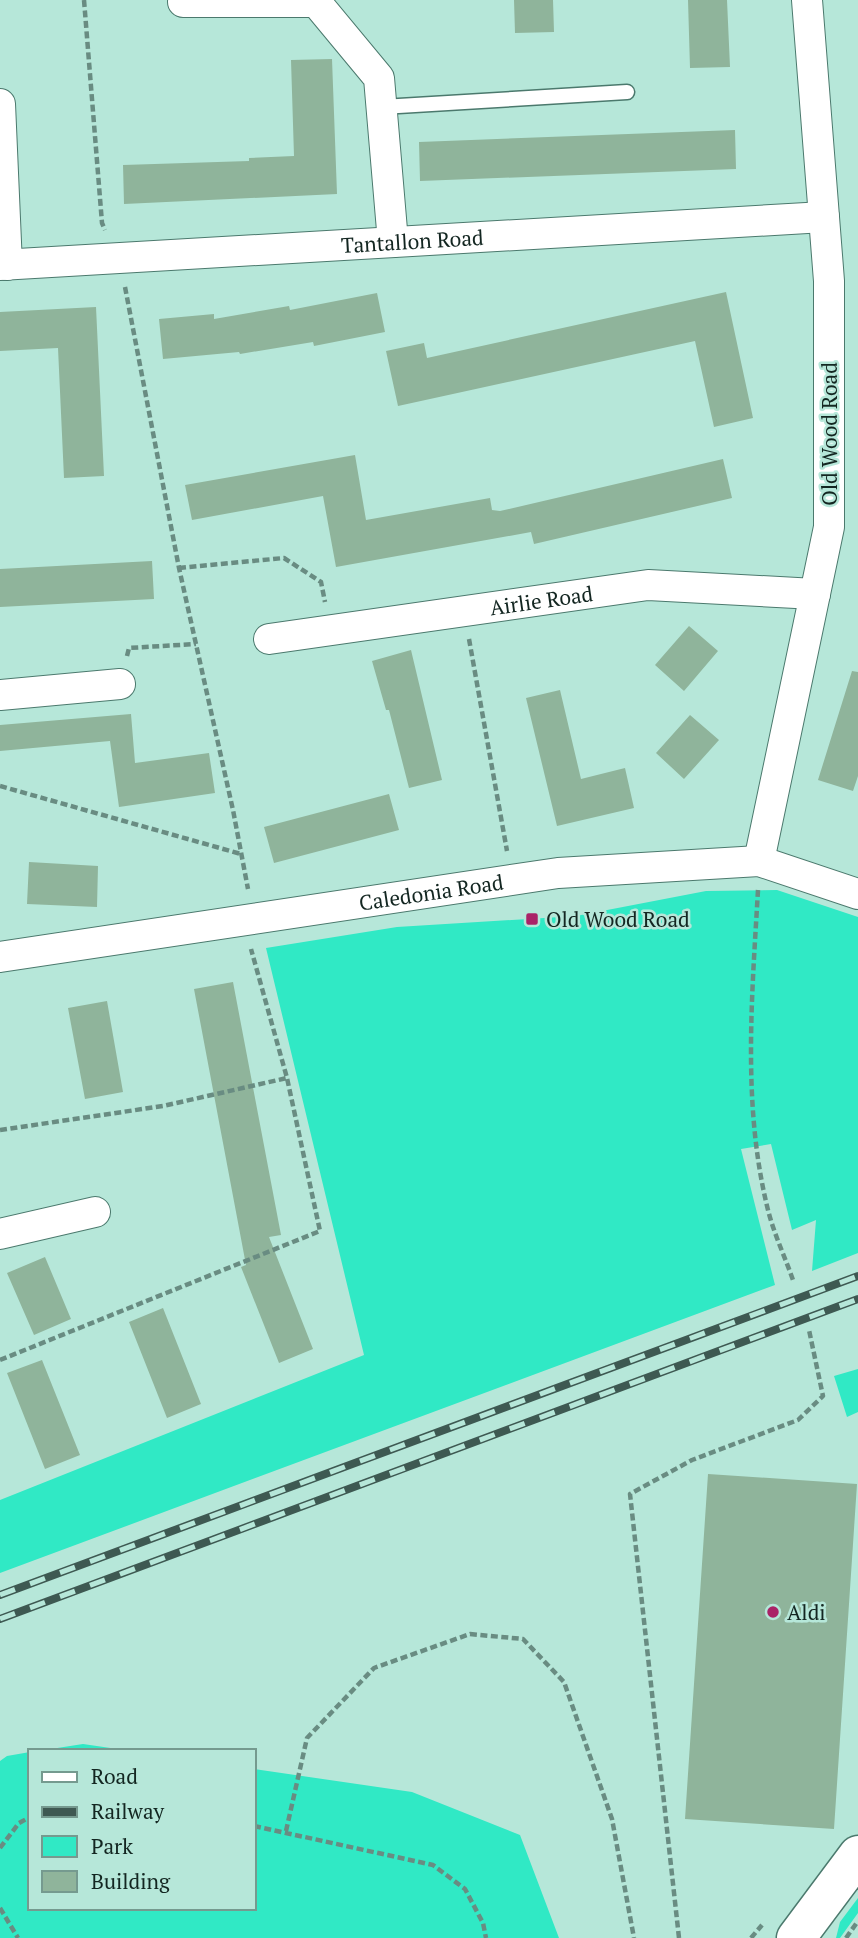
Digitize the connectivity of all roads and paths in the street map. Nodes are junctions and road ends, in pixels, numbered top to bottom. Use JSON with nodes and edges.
{"nodes":[{"id":1,"x":84,"y":0,"type":"edge"},
{"id":2,"x":807,"y":0,"type":"edge"},
{"id":3,"x":183,"y":2,"type":"dead end"},
{"id":4,"x":627,"y":92,"type":"dead end"},
{"id":5,"x":0,"y":104,"type":"edge"},
{"id":6,"x":382,"y":107,"type":"junction"},
{"id":7,"x":824,"y":217,"type":"junction"},
{"id":8,"x":393,"y":242,"type":"junction"},
{"id":9,"x":120,"y":258,"type":"junction"},
{"id":10,"x":4,"y":265,"type":"edge"},
{"id":11,"x":179,"y":568,"type":"junction"},
{"id":12,"x":815,"y":594,"type":"junction"},
{"id":13,"x":463,"y":611,"type":"junction"},
{"id":14,"x":330,"y":630,"type":"junction"},
{"id":15,"x":269,"y":639,"type":"dead end"},
{"id":16,"x":196,"y":645,"type":"junction"},
{"id":17,"x":120,"y":684,"type":"joint"},
{"id":18,"x":0,"y":695,"type":"edge"},
{"id":19,"x":0,"y":786,"type":"edge"},
{"id":20,"x":241,"y":853,"type":"junction"},
{"id":21,"x":759,"y":861,"type":"junction"},
{"id":22,"x":511,"y":880,"type":"junction"},
{"id":23,"x":858,"y":894,"type":"edge"},
{"id":24,"x":243,"y":918,"type":"junction"},
{"id":25,"x":0,"y":957,"type":"edge"},
{"id":26,"x":287,"y":1078,"type":"junction"},
{"id":27,"x":0,"y":1130,"type":"edge"},
{"id":28,"x":95,"y":1212,"type":"dead end"},
{"id":29,"x":0,"y":1234,"type":"edge"},
{"id":30,"x":793,"y":1280,"type":"dead end"},
{"id":31,"x":809,"y":1330,"type":"dead end"},
{"id":32,"x":0,"y":1360,"type":"edge"},
{"id":33,"x":28,"y":1818,"type":"edge"},
{"id":34,"x":256,"y":1826,"type":"edge"},
{"id":35,"x":286,"y":1830,"type":"junction"},
{"id":36,"x":0,"y":1848,"type":"edge"},
{"id":37,"x":858,"y":1855,"type":"edge"},
{"id":38,"x":0,"y":1908,"type":"edge"},
{"id":39,"x":858,"y":1921,"type":"edge"},
{"id":40,"x":18,"y":1938,"type":"edge"},
{"id":41,"x":486,"y":1938,"type":"edge"},
{"id":42,"x":634,"y":1938,"type":"edge"},
{"id":43,"x":679,"y":1938,"type":"edge"},
{"id":44,"x":796,"y":1938,"type":"edge"},
{"id":45,"x":846,"y":1938,"type":"edge"}],
"edges":[{"from":1,"to":9,"type":"path"},
{"from":2,"to":7,"type":"street","name":"Old Wood Road"},
{"from":3,"to":6,"type":"street"},
{"from":4,"to":6,"type":"lane"},
{"from":5,"to":10,"type":"street"},
{"from":6,"to":8,"type":"street"},
{"from":7,"to":8,"type":"street","name":"Tantallon Road"},
{"from":7,"to":12,"type":"street","name":"Old Wood Road"},
{"from":8,"to":9,"type":"street","name":"Tantallon Road"},
{"from":9,"to":10,"type":"street","name":"Tantallon Road"},
{"from":9,"to":11,"type":"path"},
{"from":11,"to":14,"type":"path"},
{"from":11,"to":16,"type":"path"},
{"from":12,"to":13,"type":"street","name":"Airlie Road"},
{"from":12,"to":21,"type":"street","name":"Old Wood Road"},
{"from":13,"to":14,"type":"street","name":"Airlie Road"},
{"from":13,"to":22,"type":"path"},
{"from":14,"to":15,"type":"street","name":"Airlie Road"},
{"from":16,"to":17,"type":"path"},
{"from":16,"to":20,"type":"path"},
{"from":17,"to":18,"type":"street"},
{"from":19,"to":20,"type":"path"},
{"from":20,"to":24,"type":"path"},
{"from":21,"to":22,"type":"street","name":"Caledonia Road"},
{"from":21,"to":23,"type":"street","name":"Caledonia Road"},
{"from":21,"to":30,"type":"path"},
{"from":22,"to":24,"type":"street","name":"Caledonia Road"},
{"from":24,"to":25,"type":"street","name":"Caledonia Road"},
{"from":24,"to":26,"type":"path"},
{"from":26,"to":27,"type":"path"},
{"from":26,"to":32,"type":"path"},
{"from":28,"to":29,"type":"street"},
{"from":31,"to":43,"type":"path"},
{"from":33,"to":36,"type":"path"},
{"from":34,"to":35,"type":"path"},
{"from":35,"to":41,"type":"path"},
{"from":35,"to":42,"type":"path"},
{"from":37,"to":44,"type":"street"},
{"from":38,"to":40,"type":"path"},
{"from":39,"to":45,"type":"path"}]}
